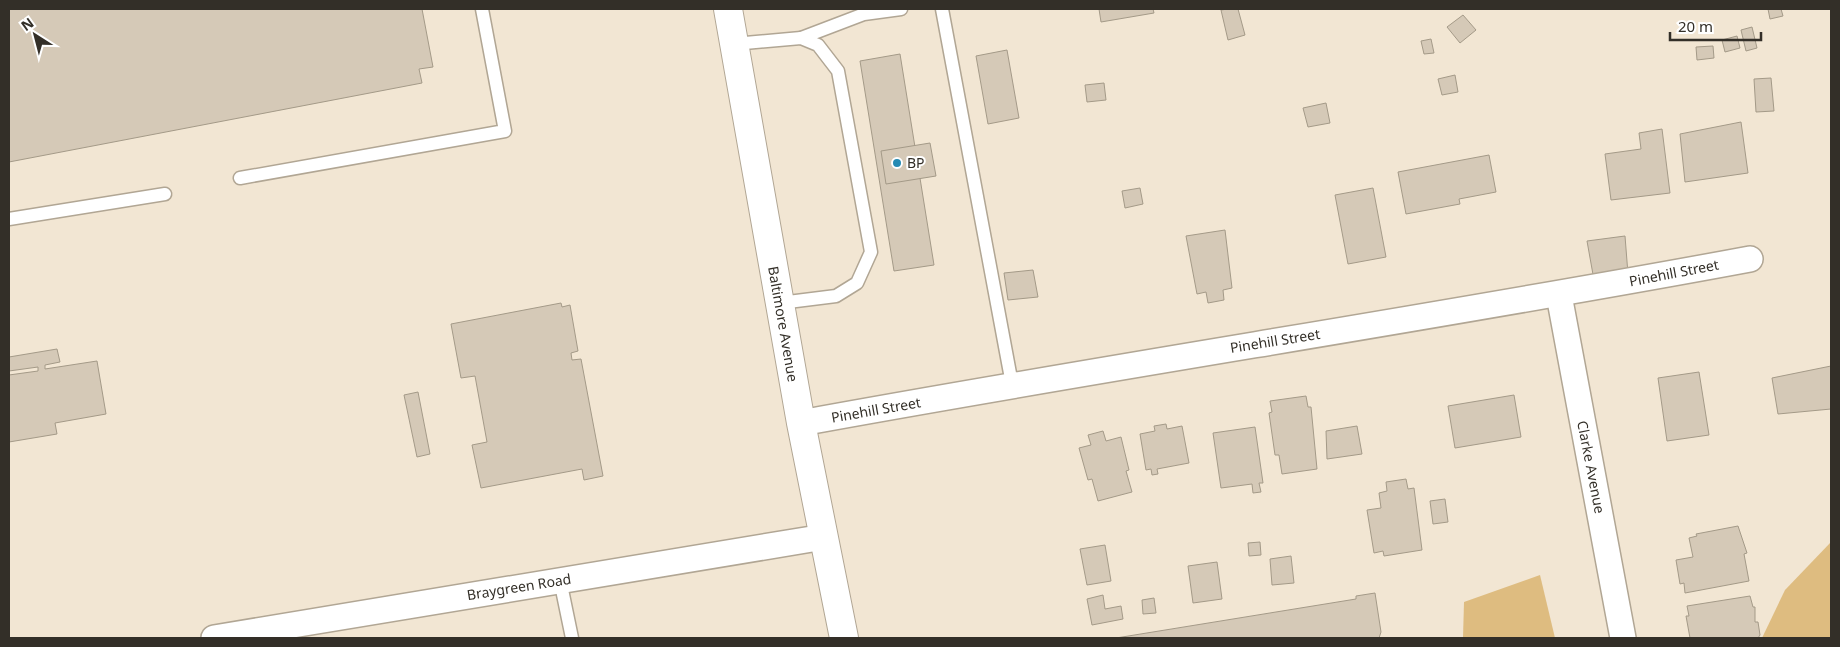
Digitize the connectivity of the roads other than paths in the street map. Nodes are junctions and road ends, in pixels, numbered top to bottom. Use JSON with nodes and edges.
{"nodes":[{"id":1,"x":482,"y":9,"type":"edge"},
{"id":2,"x":728,"y":9,"type":"edge"},
{"id":3,"x":902,"y":9,"type":"edge"},
{"id":4,"x":942,"y":9,"type":"edge"},
{"id":5,"x":863,"y":12,"type":"edge"},
{"id":6,"x":801,"y":38,"type":"junction"},
{"id":7,"x":734,"y":44,"type":"junction"},
{"id":8,"x":240,"y":178,"type":"dead end"},
{"id":9,"x":165,"y":194,"type":"dead end"},
{"id":10,"x":9,"y":219,"type":"edge"},
{"id":11,"x":1750,"y":259,"type":"dead end"},
{"id":12,"x":1559,"y":295,"type":"junction"},
{"id":13,"x":780,"y":303,"type":"junction"},
{"id":14,"x":1012,"y":384,"type":"junction"},
{"id":15,"x":801,"y":423,"type":"junction"},
{"id":16,"x":824,"y":537,"type":"junction"},
{"id":17,"x":560,"y":580,"type":"junction"},
{"id":18,"x":304,"y":631,"type":"edge"},
{"id":19,"x":214,"y":638,"type":"edge"},
{"id":20,"x":572,"y":638,"type":"edge"},
{"id":21,"x":844,"y":638,"type":"edge"},
{"id":22,"x":1623,"y":638,"type":"edge"}],
"edges":[{"from":1,"to":8,"type":"lane"},
{"from":2,"to":7,"type":"main road","name":"Baltimore Avenue"},
{"from":3,"to":5,"type":"lane"},
{"from":4,"to":14,"type":"lane"},
{"from":5,"to":6,"type":"lane"},
{"from":6,"to":7,"type":"lane"},
{"from":6,"to":13,"type":"lane"},
{"from":7,"to":13,"type":"main road","name":"Baltimore Avenue"},
{"from":9,"to":10,"type":"lane"},
{"from":11,"to":12,"type":"street","name":"Pinehill Street"},
{"from":12,"to":14,"type":"street","name":"Pinehill Street"},
{"from":12,"to":22,"type":"street","name":"Clarke Avenue"},
{"from":13,"to":15,"type":"main road","name":"Baltimore Avenue"},
{"from":14,"to":15,"type":"street","name":"Pinehill Street"},
{"from":15,"to":16,"type":"main road","name":"Baltimore Avenue"},
{"from":16,"to":17,"type":"street","name":"Braygreen Road"},
{"from":16,"to":21,"type":"main road","name":"Baltimore Avenue"},
{"from":17,"to":18,"type":"street","name":"Braygreen Road"},
{"from":17,"to":20,"type":"lane"},
{"from":18,"to":19,"type":"street","name":"Braygreen Road"}]}
